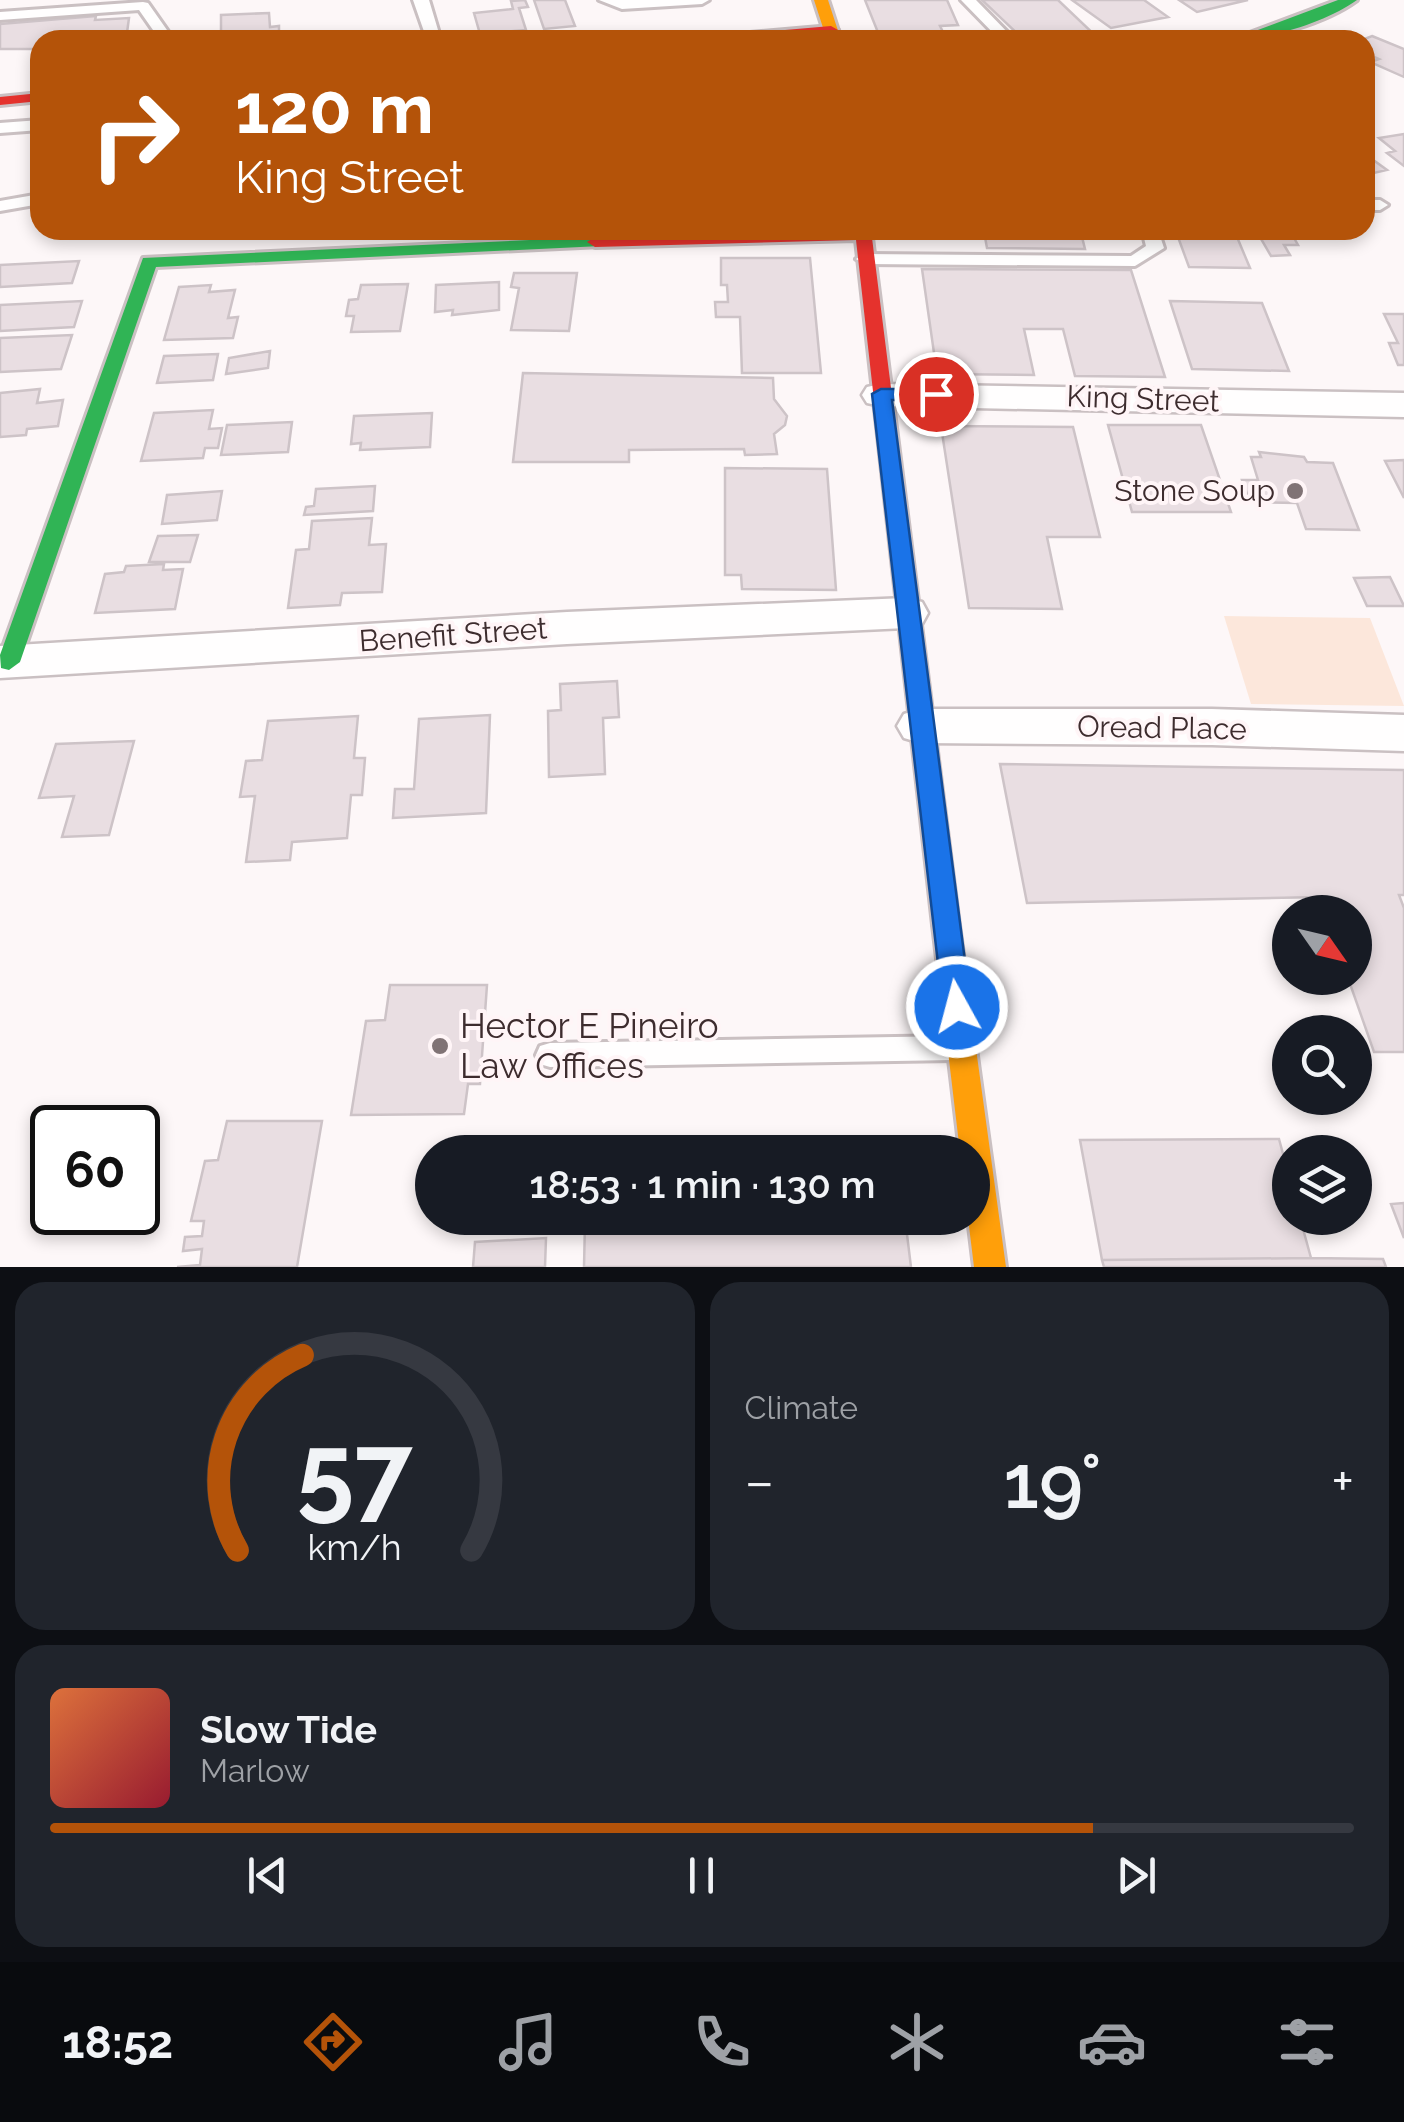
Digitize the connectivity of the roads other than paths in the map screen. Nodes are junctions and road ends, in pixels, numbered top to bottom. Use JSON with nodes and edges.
{"nodes":[{"id":1,"x":420,"y":0,"type":"edge"},
{"id":2,"x":606,"y":0,"type":"edge"},
{"id":3,"x":702,"y":0,"type":"edge"},
{"id":4,"x":820,"y":0,"type":"edge"},
{"id":5,"x":968,"y":0,"type":"edge"},
{"id":6,"x":1350,"y":0,"type":"edge"},
{"id":7,"x":0,"y":16,"type":"edge"},
{"id":8,"x":160,"y":30,"type":"edge"},
{"id":9,"x":431,"y":30,"type":"edge"},
{"id":10,"x":830,"y":30,"type":"edge"},
{"id":11,"x":998,"y":30,"type":"edge"},
{"id":12,"x":1273,"y":30,"type":"edge"},
{"id":13,"x":30,"y":98,"type":"edge"},
{"id":14,"x":0,"y":101,"type":"edge"},
{"id":15,"x":30,"y":125,"type":"edge"},
{"id":16,"x":0,"y":128,"type":"edge"},
{"id":17,"x":30,"y":201,"type":"edge"},
{"id":18,"x":0,"y":206,"type":"edge"},
{"id":19,"x":458,"y":240,"type":"edge"},
{"id":20,"x":738,"y":240,"type":"edge"},
{"id":21,"x":1153,"y":240,"type":"edge"},
{"id":22,"x":864,"y":241,"type":"edge"},
{"id":23,"x":881,"y":394,"type":"junction"},
{"id":24,"x":1404,"y":406,"type":"edge"},
{"id":25,"x":906,"y":613,"type":"junction"},
{"id":26,"x":4,"y":662,"type":"edge"},
{"id":27,"x":920,"y":726,"type":"junction"},
{"id":28,"x":1404,"y":733,"type":"edge"},
{"id":29,"x":963,"y":1048,"type":"junction"},
{"id":30,"x":550,"y":1055,"type":"dead end"},
{"id":31,"x":990,"y":1267,"type":"edge"}],
"edges":[{"from":1,"to":9,"type":"lane"},
{"from":2,"to":3,"type":"lane"},
{"from":4,"to":10,"type":"street"},
{"from":5,"to":11,"type":"lane"},
{"from":6,"to":12,"type":"street"},
{"from":7,"to":8,"type":"lane"},
{"from":13,"to":14,"type":"street"},
{"from":15,"to":16,"type":"lane"},
{"from":17,"to":18,"type":"lane"},
{"from":19,"to":26,"type":"street"},
{"from":20,"to":22,"type":"street"},
{"from":21,"to":22,"type":"lane"},
{"from":22,"to":23,"type":"street"},
{"from":23,"to":24,"type":"street","name":"King Street"},
{"from":23,"to":25,"type":"street"},
{"from":25,"to":26,"type":"street","name":"Benefit Street"},
{"from":25,"to":27,"type":"street"},
{"from":27,"to":28,"type":"street","name":"Oread Place"},
{"from":27,"to":29,"type":"street"},
{"from":29,"to":30,"type":"lane"},
{"from":29,"to":31,"type":"street"}]}
